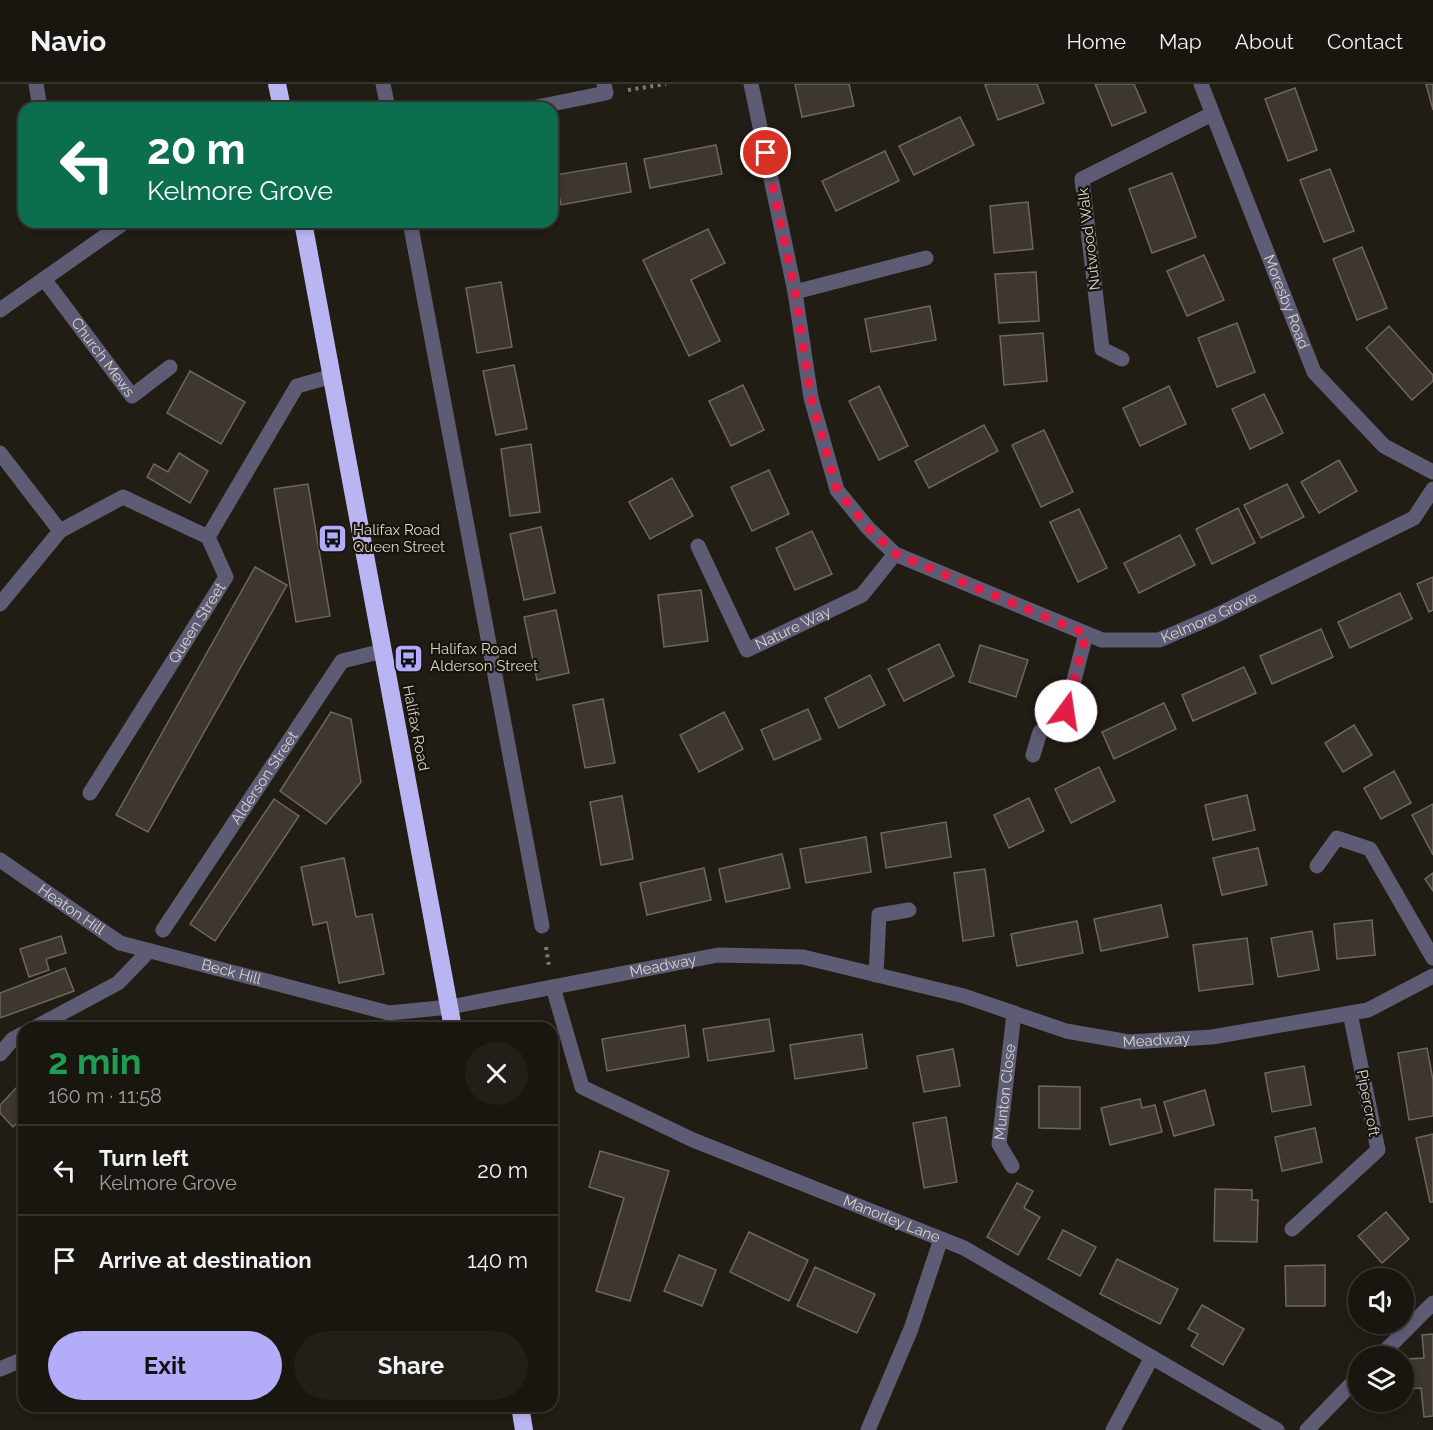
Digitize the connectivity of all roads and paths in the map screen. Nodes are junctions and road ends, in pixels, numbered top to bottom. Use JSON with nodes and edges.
{"nodes":[{"id":1,"x":36,"y":84,"type":"edge"},
{"id":2,"x":277,"y":84,"type":"edge"},
{"id":3,"x":383,"y":84,"type":"edge"},
{"id":4,"x":666,"y":84,"type":"edge"},
{"id":5,"x":751,"y":84,"type":"edge"},
{"id":6,"x":1201,"y":84,"type":"edge"},
{"id":7,"x":605,"y":89,"type":"edge"},
{"id":8,"x":39,"y":102,"type":"edge"},
{"id":9,"x":281,"y":102,"type":"edge"},
{"id":10,"x":387,"y":102,"type":"edge"},
{"id":11,"x":555,"y":102,"type":"edge"},
{"id":12,"x":1212,"y":114,"type":"junction"},
{"id":13,"x":116,"y":228,"type":"edge"},
{"id":14,"x":304,"y":228,"type":"edge"},
{"id":15,"x":411,"y":228,"type":"edge"},
{"id":16,"x":926,"y":258,"type":"dead end"},
{"id":17,"x":44,"y":279,"type":"junction"},
{"id":18,"x":795,"y":292,"type":"junction"},
{"id":19,"x":0,"y":310,"type":"edge"},
{"id":20,"x":1122,"y":359,"type":"dead end"},
{"id":21,"x":170,"y":367,"type":"dead end"},
{"id":22,"x":333,"y":376,"type":"junction"},
{"id":23,"x":0,"y":453,"type":"edge"},
{"id":24,"x":1433,"y":472,"type":"edge"},
{"id":25,"x":1433,"y":489,"type":"edge"},
{"id":26,"x":60,"y":531,"type":"junction"},
{"id":27,"x":208,"y":537,"type":"junction"},
{"id":28,"x":698,"y":546,"type":"dead end"},
{"id":29,"x":896,"y":554,"type":"junction"},
{"id":30,"x":0,"y":604,"type":"edge"},
{"id":31,"x":1086,"y":634,"type":"junction"},
{"id":32,"x":383,"y":651,"type":"junction"},
{"id":33,"x":1033,"y":755,"type":"dead end"},
{"id":34,"x":90,"y":794,"type":"dead end"},
{"id":35,"x":0,"y":860,"type":"edge"},
{"id":36,"x":1317,"y":866,"type":"dead end"},
{"id":37,"x":909,"y":910,"type":"dead end"},
{"id":38,"x":542,"y":926,"type":"joint"},
{"id":39,"x":163,"y":930,"type":"dead end"},
{"id":40,"x":148,"y":952,"type":"junction"},
{"id":41,"x":1433,"y":958,"type":"edge"},
{"id":42,"x":876,"y":975,"type":"junction"},
{"id":43,"x":1433,"y":976,"type":"edge"},
{"id":44,"x":553,"y":987,"type":"junction"},
{"id":45,"x":450,"y":1007,"type":"junction"},
{"id":46,"x":1014,"y":1013,"type":"junction"},
{"id":47,"x":1350,"y":1013,"type":"junction"},
{"id":48,"x":45,"y":1022,"type":"edge"},
{"id":49,"x":452,"y":1022,"type":"edge"},
{"id":50,"x":18,"y":1036,"type":"edge"},
{"id":51,"x":0,"y":1054,"type":"edge"},
{"id":52,"x":1012,"y":1166,"type":"dead end"},
{"id":53,"x":1292,"y":1229,"type":"dead end"},
{"id":54,"x":941,"y":1239,"type":"junction"},
{"id":55,"x":1433,"y":1303,"type":"edge"},
{"id":56,"x":1390,"y":1346,"type":"edge"},
{"id":57,"x":1152,"y":1357,"type":"junction"},
{"id":58,"x":18,"y":1362,"type":"edge"},
{"id":59,"x":0,"y":1369,"type":"edge"},
{"id":60,"x":1348,"y":1387,"type":"edge"},
{"id":61,"x":521,"y":1412,"type":"edge"},
{"id":62,"x":524,"y":1430,"type":"edge"},
{"id":63,"x":868,"y":1430,"type":"edge"},
{"id":64,"x":1113,"y":1430,"type":"edge"},
{"id":65,"x":1277,"y":1430,"type":"edge"},
{"id":66,"x":1307,"y":1430,"type":"edge"}],
"edges":[{"from":1,"to":8,"type":"street"},
{"from":2,"to":9,"type":"highway"},
{"from":3,"to":10,"type":"street"},
{"from":4,"to":7,"type":"path"},
{"from":5,"to":18,"type":"street","name":"Kelmore Grove"},
{"from":6,"to":12,"type":"street","name":"Moresby Road"},
{"from":7,"to":11,"type":"street"},
{"from":12,"to":20,"type":"street","name":"Nutwood Walk"},
{"from":12,"to":24,"type":"street","name":"Moresby Road"},
{"from":13,"to":17,"type":"street"},
{"from":14,"to":22,"type":"highway","name":"Halifax Road"},
{"from":15,"to":38,"type":"street"},
{"from":16,"to":18,"type":"street"},
{"from":17,"to":19,"type":"street"},
{"from":17,"to":21,"type":"street","name":"Church Mews"},
{"from":18,"to":29,"type":"street","name":"Kelmore Grove"},
{"from":22,"to":27,"type":"street"},
{"from":22,"to":32,"type":"highway","name":"Halifax Road"},
{"from":23,"to":26,"type":"street"},
{"from":25,"to":31,"type":"street","name":"Kelmore Grove"},
{"from":26,"to":27,"type":"street"},
{"from":26,"to":30,"type":"street"},
{"from":27,"to":34,"type":"street","name":"Queen Street"},
{"from":28,"to":29,"type":"street","name":"Nature Way"},
{"from":29,"to":31,"type":"street","name":"Kelmore Grove"},
{"from":31,"to":33,"type":"street"},
{"from":32,"to":39,"type":"street","name":"Alderson Street"},
{"from":32,"to":45,"type":"highway","name":"Halifax Road"},
{"from":35,"to":40,"type":"street","name":"Heaton Hill"},
{"from":36,"to":41,"type":"street"},
{"from":37,"to":42,"type":"street"},
{"from":38,"to":44,"type":"path"},
{"from":40,"to":45,"type":"street","name":"Beck Hill"},
{"from":40,"to":48,"type":"street"},
{"from":42,"to":44,"type":"street","name":"Meadway"},
{"from":42,"to":46,"type":"street","name":"Meadway"},
{"from":43,"to":47,"type":"street","name":"Meadway"},
{"from":44,"to":45,"type":"street","name":"Meadway"},
{"from":44,"to":54,"type":"street","name":"Manorley Lane"},
{"from":45,"to":49,"type":"highway","name":"Halifax Road"},
{"from":46,"to":47,"type":"street","name":"Meadway"},
{"from":46,"to":52,"type":"street","name":"Munton Close"},
{"from":47,"to":53,"type":"street","name":"Pipercroft"},
{"from":50,"to":51,"type":"street"},
{"from":54,"to":57,"type":"street","name":"Manorley Lane"},
{"from":54,"to":63,"type":"street"},
{"from":55,"to":56,"type":"street"},
{"from":57,"to":64,"type":"street"},
{"from":57,"to":65,"type":"street","name":"Manorley Lane"},
{"from":58,"to":59,"type":"street"},
{"from":60,"to":66,"type":"street"},
{"from":61,"to":62,"type":"highway"}]}
